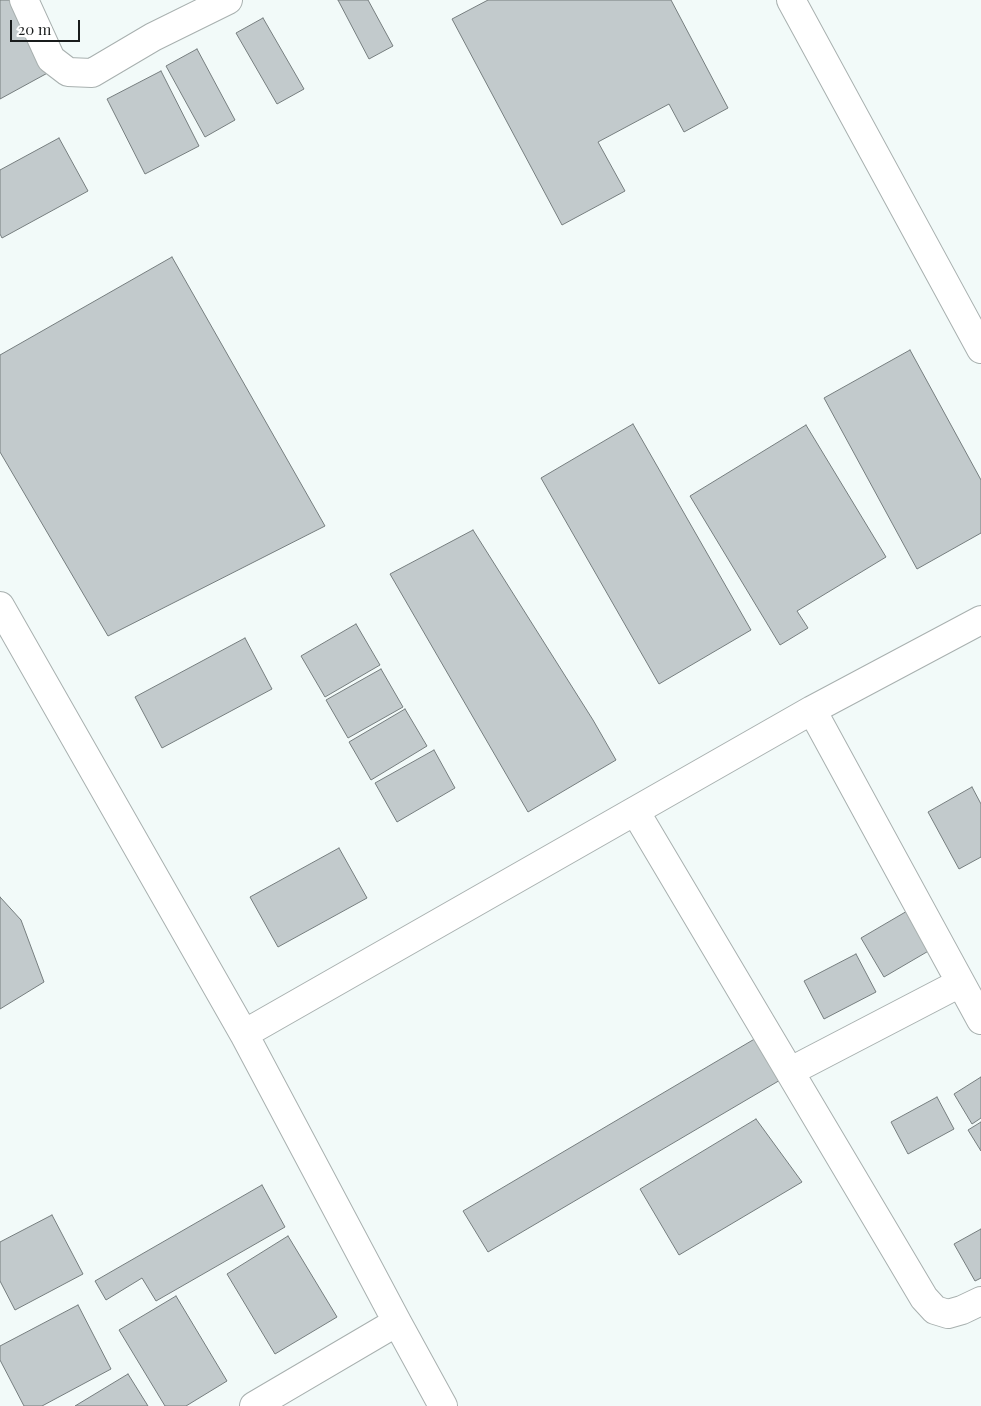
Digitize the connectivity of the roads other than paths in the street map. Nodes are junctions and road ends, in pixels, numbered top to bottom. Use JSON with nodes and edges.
{"nodes":[{"id":1,"x":24,"y":0,"type":"edge"},
{"id":2,"x":228,"y":0,"type":"edge"},
{"id":3,"x":791,"y":0,"type":"edge"},
{"id":4,"x":981,"y":349,"type":"edge"},
{"id":5,"x":0,"y":606,"type":"edge"},
{"id":6,"x":981,"y":620,"type":"edge"},
{"id":7,"x":812,"y":710,"type":"junction"},
{"id":8,"x":635,"y":811,"type":"junction"},
{"id":9,"x":960,"y":983,"type":"junction"},
{"id":10,"x":981,"y":1020,"type":"edge"},
{"id":11,"x":244,"y":1034,"type":"junction"},
{"id":12,"x":791,"y":1071,"type":"junction"},
{"id":13,"x":981,"y":1301,"type":"edge"},
{"id":14,"x":397,"y":1322,"type":"junction"},
{"id":15,"x":254,"y":1406,"type":"edge"},
{"id":16,"x":444,"y":1406,"type":"edge"}],
"edges":[{"from":1,"to":2,"type":"street"},
{"from":3,"to":4,"type":"street"},
{"from":5,"to":11,"type":"street"},
{"from":6,"to":7,"type":"street"},
{"from":7,"to":8,"type":"street"},
{"from":7,"to":9,"type":"street"},
{"from":8,"to":11,"type":"street"},
{"from":8,"to":12,"type":"street"},
{"from":9,"to":10,"type":"street"},
{"from":9,"to":12,"type":"street"},
{"from":11,"to":14,"type":"street"},
{"from":12,"to":13,"type":"street"},
{"from":14,"to":15,"type":"street"},
{"from":14,"to":16,"type":"street"}]}
